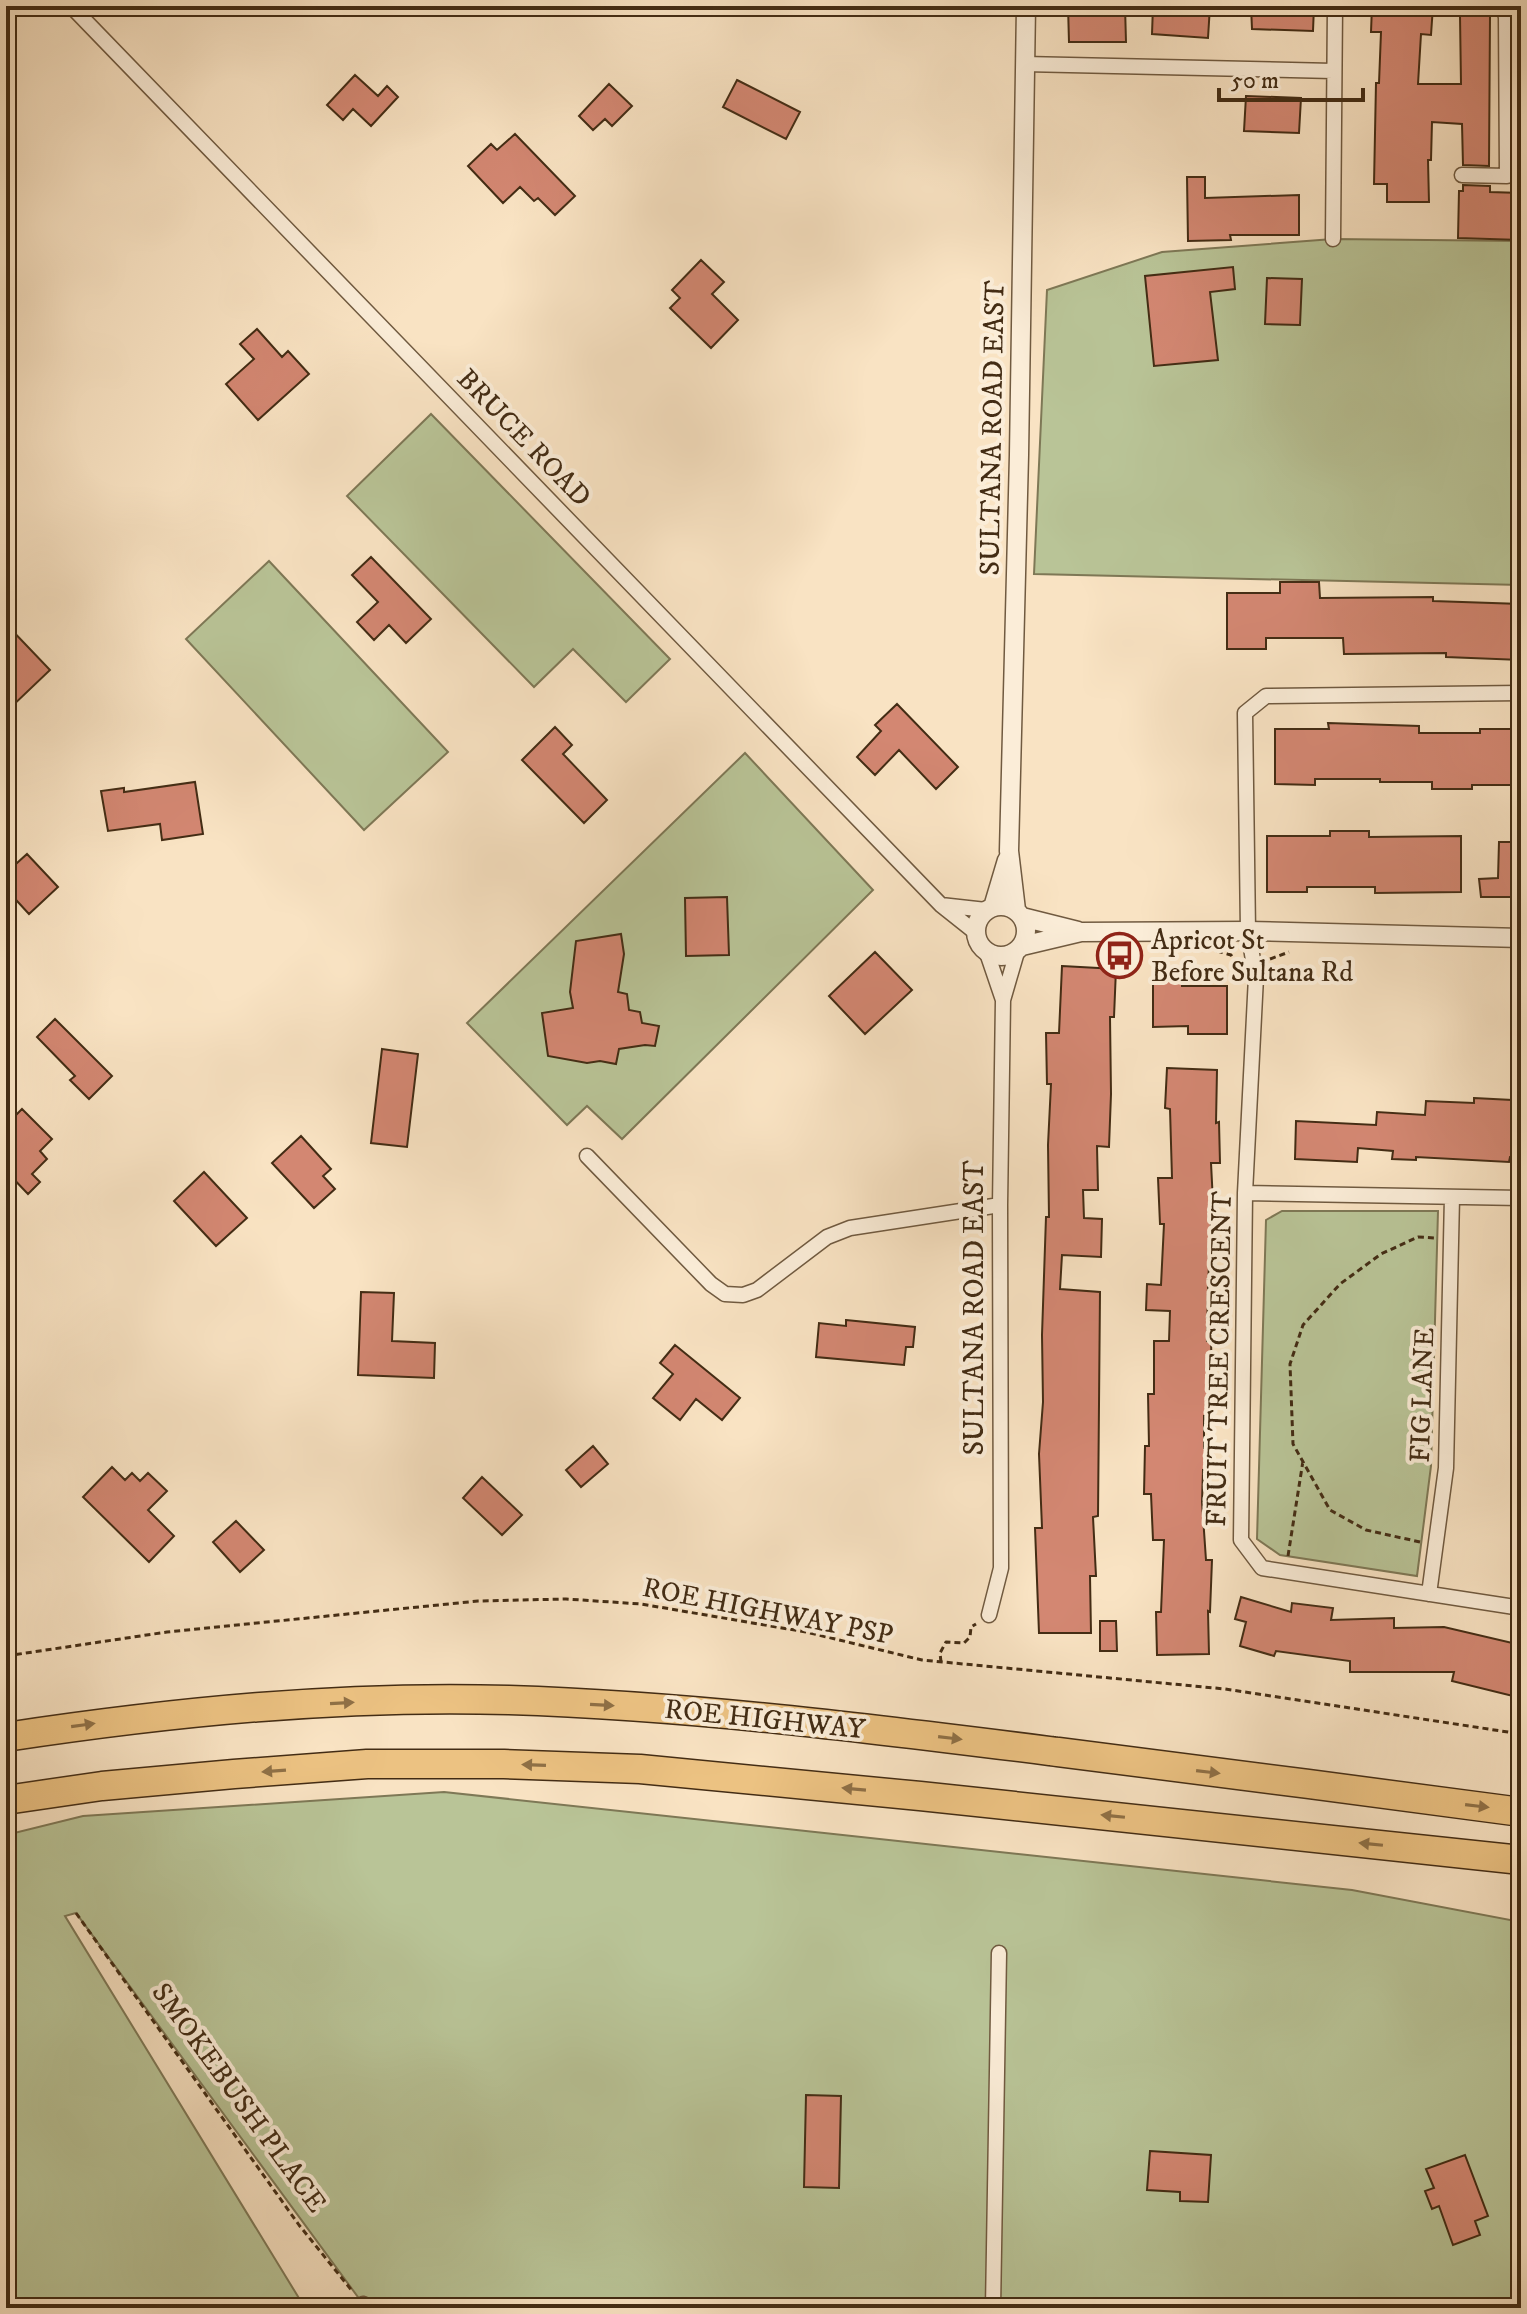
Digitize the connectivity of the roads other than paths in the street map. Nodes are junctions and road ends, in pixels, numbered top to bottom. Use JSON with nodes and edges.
{"nodes":[{"id":1,"x":71,"y":6,"type":"edge"},
{"id":2,"x":1026,"y":6,"type":"edge"},
{"id":3,"x":1335,"y":6,"type":"edge"},
{"id":4,"x":1501,"y":6,"type":"edge"},
{"id":5,"x":1024,"y":64,"type":"junction"},
{"id":6,"x":1333,"y":71,"type":"junction"},
{"id":7,"x":1462,"y":175,"type":"dead end"},
{"id":8,"x":1514,"y":176,"type":"edge"},
{"id":9,"x":1333,"y":239,"type":"dead end"},
{"id":10,"x":1521,"y":693,"type":"edge"},
{"id":11,"x":1009,"y":851,"type":"junction"},
{"id":12,"x":941,"y":905,"type":"junction"},
{"id":13,"x":989,"y":909,"type":"junction"},
{"id":14,"x":1019,"y":914,"type":"junction"},
{"id":15,"x":1248,"y":931,"type":"junction"},
{"id":16,"x":975,"y":932,"type":"junction"},
{"id":17,"x":1081,"y":932,"type":"junction"},
{"id":18,"x":1521,"y":938,"type":"edge"},
{"id":19,"x":1020,"y":949,"type":"junction"},
{"id":20,"x":987,"y":953,"type":"junction"},
{"id":21,"x":1003,"y":1000,"type":"junction"},
{"id":22,"x":587,"y":1156,"type":"dead end"},
{"id":23,"x":1245,"y":1193,"type":"junction"},
{"id":24,"x":1452,"y":1197,"type":"junction"},
{"id":25,"x":1521,"y":1198,"type":"edge"},
{"id":26,"x":1000,"y":1205,"type":"junction"},
{"id":27,"x":1429,"y":1594,"type":"junction"},
{"id":28,"x":1521,"y":1608,"type":"edge"},
{"id":29,"x":989,"y":1615,"type":"road end"},
{"id":30,"x":6,"y":1737,"type":"edge"},
{"id":31,"x":6,"y":1800,"type":"edge"},
{"id":32,"x":1519,"y":1812,"type":"edge"},
{"id":33,"x":1449,"y":1852,"type":"junction"},
{"id":34,"x":1521,"y":1860,"type":"edge"},
{"id":35,"x":1521,"y":1870,"type":"edge"},
{"id":36,"x":999,"y":1953,"type":"dead end"},
{"id":37,"x":993,"y":2308,"type":"edge"}],
"edges":[{"from":1,"to":12,"type":"street","name":"BRUCE ROAD"},
{"from":2,"to":5,"type":"street","name":"SULTANA ROAD EAST"},
{"from":3,"to":6,"type":"street"},
{"from":4,"to":8,"type":"street"},
{"from":5,"to":6,"type":"street"},
{"from":5,"to":11,"type":"street","name":"SULTANA ROAD EAST"},
{"from":6,"to":9,"type":"street"},
{"from":7,"to":8,"type":"street"},
{"from":10,"to":15,"type":"street","name":"FRUIT TREE CRESCENT"},
{"from":11,"to":13,"type":"street","name":"SULTANA ROAD EAST"},
{"from":11,"to":14,"type":"street","name":"SULTANA ROAD EAST"},
{"from":12,"to":13,"type":"street"},
{"from":12,"to":16,"type":"street","name":"BRUCE ROAD"},
{"from":13,"to":14,"type":"street"},
{"from":13,"to":16,"type":"street"},
{"from":14,"to":17,"type":"street"},
{"from":14,"to":19,"type":"street"},
{"from":15,"to":17,"type":"street"},
{"from":15,"to":18,"type":"street"},
{"from":15,"to":23,"type":"street","name":"FRUIT TREE CRESCENT"},
{"from":16,"to":20,"type":"street"},
{"from":17,"to":19,"type":"street"},
{"from":19,"to":20,"type":"street"},
{"from":19,"to":21,"type":"street","name":"SULTANA ROAD EAST"},
{"from":20,"to":21,"type":"street","name":"SULTANA ROAD EAST"},
{"from":21,"to":26,"type":"street","name":"SULTANA ROAD EAST"},
{"from":22,"to":26,"type":"street"},
{"from":23,"to":24,"type":"street"},
{"from":23,"to":27,"type":"street","name":"FRUIT TREE CRESCENT"},
{"from":24,"to":25,"type":"street"},
{"from":24,"to":27,"type":"street","name":"FIG LANE"},
{"from":26,"to":29,"type":"street","name":"SULTANA ROAD EAST"},
{"from":27,"to":28,"type":"street","name":"FRUIT TREE CRESCENT"},
{"from":30,"to":32,"type":"highway","name":"ROE HIGHWAY","one_way":true},
{"from":33,"to":31,"type":"highway","one_way":true},
{"from":33,"to":34,"type":"highway"},
{"from":33,"to":35,"type":"highway"},
{"from":36,"to":37,"type":"street"}]}
